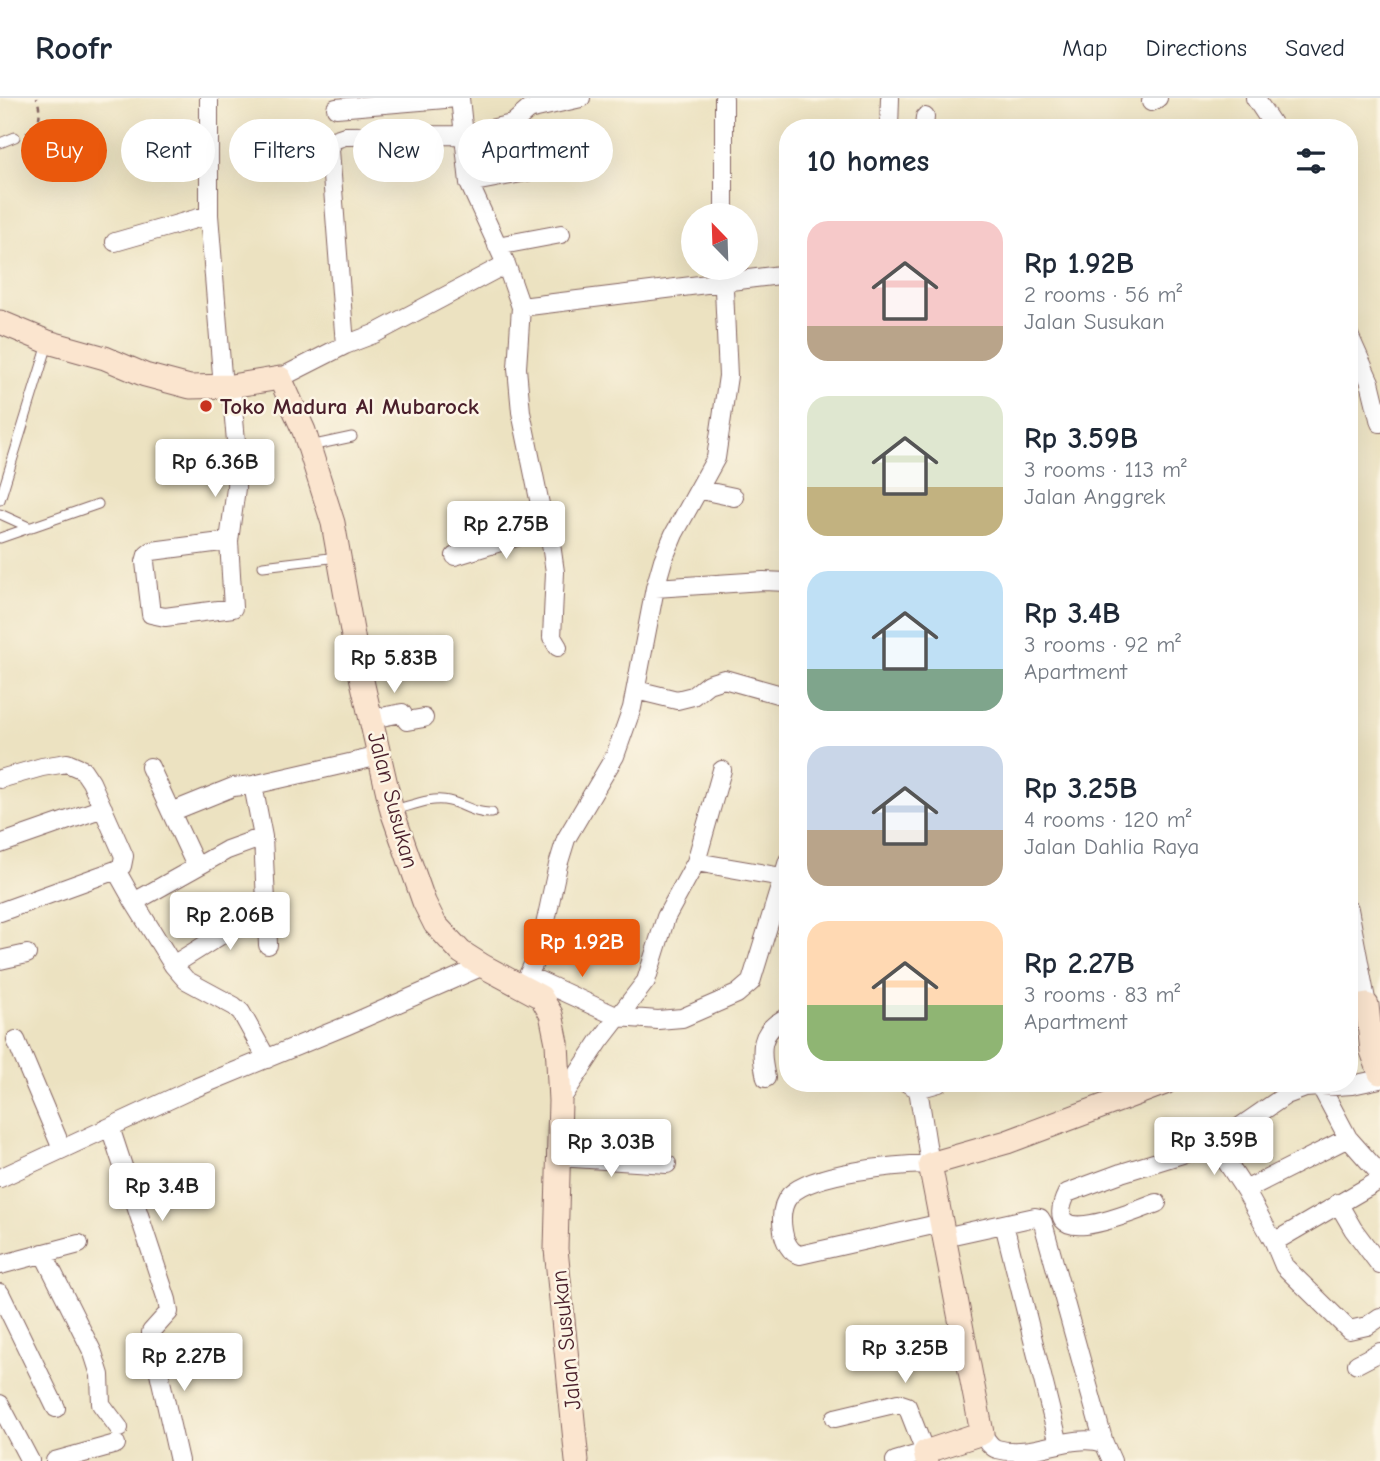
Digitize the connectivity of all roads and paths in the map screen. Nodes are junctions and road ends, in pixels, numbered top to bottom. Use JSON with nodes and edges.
{"nodes":[{"id":1,"x":37,"y":98,"type":"edge"},
{"id":2,"x":209,"y":98,"type":"edge"},
{"id":3,"x":458,"y":98,"type":"edge"},
{"id":4,"x":581,"y":98,"type":"edge"},
{"id":5,"x":724,"y":98,"type":"edge"},
{"id":6,"x":890,"y":98,"type":"edge"},
{"id":7,"x":1260,"y":100,"type":"edge"},
{"id":8,"x":336,"y":108,"type":"dead end"},
{"id":9,"x":461,"y":119,"type":"edge"},
{"id":10,"x":518,"y":119,"type":"edge"},
{"id":11,"x":889,"y":119,"type":"edge"},
{"id":12,"x":1270,"y":119,"type":"edge"},
{"id":13,"x":458,"y":135,"type":"edge"},
{"id":14,"x":15,"y":136,"type":"joint"},
{"id":15,"x":0,"y":143,"type":"edge"},
{"id":16,"x":475,"y":182,"type":"edge"},
{"id":17,"x":470,"y":183,"type":"joint"},
{"id":18,"x":724,"y":203,"type":"edge"},
{"id":19,"x":209,"y":215,"type":"junction"},
{"id":20,"x":561,"y":234,"type":"dead end"},
{"id":21,"x":115,"y":242,"type":"dead end"},
{"id":22,"x":496,"y":246,"type":"junction"},
{"id":23,"x":506,"y":264,"type":"junction"},
{"id":24,"x":758,"y":274,"type":"edge"},
{"id":25,"x":779,"y":274,"type":"edge"},
{"id":26,"x":691,"y":280,"type":"edge"},
{"id":27,"x":723,"y":280,"type":"edge"},
{"id":28,"x":521,"y":307,"type":"junction"},
{"id":29,"x":0,"y":322,"type":"edge"},
{"id":30,"x":48,"y":342,"type":"junction"},
{"id":31,"x":345,"y":345,"type":"junction"},
{"id":32,"x":1358,"y":350,"type":"edge"},
{"id":33,"x":1372,"y":377,"type":"edge"},
{"id":34,"x":280,"y":378,"type":"junction"},
{"id":35,"x":227,"y":387,"type":"junction"},
{"id":36,"x":1380,"y":423,"type":"edge"},
{"id":37,"x":352,"y":437,"type":"dead end"},
{"id":38,"x":309,"y":446,"type":"junction"},
{"id":39,"x":701,"y":490,"type":"junction"},
{"id":40,"x":734,"y":496,"type":"dead end"},
{"id":41,"x":0,"y":500,"type":"edge"},
{"id":42,"x":98,"y":504,"type":"dead end"},
{"id":43,"x":0,"y":514,"type":"edge"},
{"id":44,"x":31,"y":528,"type":"junction"},
{"id":45,"x":546,"y":528,"type":"junction"},
{"id":46,"x":0,"y":538,"type":"edge"},
{"id":47,"x":229,"y":541,"type":"junction"},
{"id":48,"x":455,"y":556,"type":"dead end"},
{"id":49,"x":340,"y":557,"type":"junction"},
{"id":50,"x":263,"y":566,"type":"dead end"},
{"id":51,"x":779,"y":582,"type":"edge"},
{"id":52,"x":655,"y":588,"type":"junction"},
{"id":53,"x":558,"y":647,"type":"dead end"},
{"id":54,"x":636,"y":690,"type":"junction"},
{"id":55,"x":779,"y":694,"type":"edge"},
{"id":56,"x":424,"y":718,"type":"dead end"},
{"id":57,"x":371,"y":719,"type":"junction"},
{"id":58,"x":380,"y":757,"type":"junction"},
{"id":59,"x":150,"y":767,"type":"dead end"},
{"id":60,"x":722,"y":770,"type":"dead end"},
{"id":61,"x":0,"y":779,"type":"edge"},
{"id":62,"x":253,"y":785,"type":"junction"},
{"id":63,"x":103,"y":808,"type":"junction"},
{"id":64,"x":393,"y":811,"type":"junction"},
{"id":65,"x":171,"y":812,"type":"junction"},
{"id":66,"x":492,"y":813,"type":"dead end"},
{"id":67,"x":263,"y":837,"type":"junction"},
{"id":68,"x":0,"y":844,"type":"edge"},
{"id":69,"x":696,"y":862,"type":"junction"},
{"id":70,"x":197,"y":866,"type":"junction"},
{"id":71,"x":779,"y":869,"type":"edge"},
{"id":72,"x":116,"y":870,"type":"junction"},
{"id":73,"x":779,"y":889,"type":"edge"},
{"id":74,"x":134,"y":902,"type":"junction"},
{"id":75,"x":266,"y":907,"type":"junction"},
{"id":76,"x":0,"y":912,"type":"edge"},
{"id":77,"x":268,"y":946,"type":"dead end"},
{"id":78,"x":27,"y":954,"type":"dead end"},
{"id":79,"x":0,"y":960,"type":"edge"},
{"id":80,"x":173,"y":965,"type":"junction"},
{"id":81,"x":483,"y":966,"type":"junction"},
{"id":82,"x":526,"y":981,"type":"junction"},
{"id":83,"x":1358,"y":1006,"type":"edge"},
{"id":84,"x":618,"y":1017,"type":"junction"},
{"id":85,"x":779,"y":1023,"type":"edge"},
{"id":86,"x":16,"y":1040,"type":"dead end"},
{"id":87,"x":267,"y":1059,"type":"junction"},
{"id":88,"x":1380,"y":1073,"type":"edge"},
{"id":89,"x":765,"y":1078,"type":"dead end"},
{"id":90,"x":1380,"y":1079,"type":"edge"},
{"id":91,"x":1358,"y":1084,"type":"edge"},
{"id":92,"x":913,"y":1092,"type":"edge"},
{"id":93,"x":1141,"y":1092,"type":"edge"},
{"id":94,"x":1294,"y":1092,"type":"edge"},
{"id":95,"x":1324,"y":1092,"type":"edge"},
{"id":96,"x":560,"y":1101,"type":"junction"},
{"id":97,"x":110,"y":1127,"type":"junction"},
{"id":98,"x":1348,"y":1138,"type":"junction"},
{"id":99,"x":1215,"y":1144,"type":"junction"},
{"id":100,"x":62,"y":1149,"type":"junction"},
{"id":101,"x":558,"y":1157,"type":"junction"},
{"id":102,"x":667,"y":1164,"type":"dead end"},
{"id":103,"x":930,"y":1164,"type":"junction"},
{"id":104,"x":1380,"y":1174,"type":"edge"},
{"id":105,"x":0,"y":1178,"type":"edge"},
{"id":106,"x":1380,"y":1180,"type":"edge"},
{"id":107,"x":1245,"y":1190,"type":"junction"},
{"id":108,"x":1157,"y":1203,"type":"dead end"},
{"id":109,"x":1338,"y":1203,"type":"junction"},
{"id":110,"x":1004,"y":1224,"type":"junction"},
{"id":111,"x":943,"y":1230,"type":"junction"},
{"id":112,"x":1274,"y":1242,"type":"junction"},
{"id":113,"x":79,"y":1244,"type":"dead end"},
{"id":114,"x":43,"y":1253,"type":"junction"},
{"id":115,"x":0,"y":1265,"type":"edge"},
{"id":116,"x":1380,"y":1265,"type":"edge"},
{"id":117,"x":0,"y":1293,"type":"edge"},
{"id":118,"x":1380,"y":1317,"type":"edge"},
{"id":119,"x":1380,"y":1352,"type":"edge"},
{"id":120,"x":1357,"y":1364,"type":"dead end"},
{"id":121,"x":0,"y":1404,"type":"edge"},
{"id":122,"x":56,"y":1409,"type":"dead end"},
{"id":123,"x":835,"y":1418,"type":"dead end"},
{"id":124,"x":982,"y":1433,"type":"junction"},
{"id":125,"x":1104,"y":1443,"type":"junction"},
{"id":126,"x":1059,"y":1444,"type":"junction"},
{"id":127,"x":926,"y":1457,"type":"edge"},
{"id":128,"x":30,"y":1461,"type":"edge"},
{"id":129,"x":55,"y":1461,"type":"edge"},
{"id":130,"x":179,"y":1461,"type":"edge"},
{"id":131,"x":577,"y":1461,"type":"edge"},
{"id":132,"x":895,"y":1461,"type":"edge"},
{"id":133,"x":1112,"y":1461,"type":"edge"}],
"edges":[{"from":1,"to":14,"type":"path"},
{"from":2,"to":19,"type":"street"},
{"from":3,"to":8,"type":"street"},
{"from":3,"to":9,"type":"street"},
{"from":4,"to":10,"type":"street"},
{"from":5,"to":18,"type":"street"},
{"from":6,"to":11,"type":"street"},
{"from":7,"to":12,"type":"street"},
{"from":13,"to":31,"type":"street"},
{"from":14,"to":15,"type":"lane"},
{"from":16,"to":17,"type":"street"},
{"from":17,"to":22,"type":"street"},
{"from":19,"to":21,"type":"street"},
{"from":19,"to":35,"type":"street"},
{"from":20,"to":22,"type":"street"},
{"from":22,"to":23,"type":"street"},
{"from":23,"to":28,"type":"street"},
{"from":23,"to":31,"type":"street"},
{"from":24,"to":25,"type":"street"},
{"from":26,"to":28,"type":"street"},
{"from":27,"to":39,"type":"street"},
{"from":28,"to":45,"type":"street"},
{"from":29,"to":30,"type":"street"},
{"from":30,"to":35,"type":"street"},
{"from":30,"to":41,"type":"lane"},
{"from":31,"to":34,"type":"street"},
{"from":32,"to":33,"type":"street"},
{"from":33,"to":36,"type":"street"},
{"from":34,"to":35,"type":"street"},
{"from":34,"to":38,"type":"street","name":"Jalan Susukan"},
{"from":35,"to":47,"type":"street"},
{"from":37,"to":38,"type":"lane"},
{"from":38,"to":49,"type":"street","name":"Jalan Susukan"},
{"from":39,"to":40,"type":"street"},
{"from":39,"to":52,"type":"street"},
{"from":42,"to":44,"type":"lane"},
{"from":43,"to":44,"type":"lane"},
{"from":44,"to":46,"type":"lane"},
{"from":45,"to":48,"type":"street"},
{"from":45,"to":53,"type":"street"},
{"from":47,"to":47,"type":"street"},
{"from":49,"to":50,"type":"lane"},
{"from":49,"to":57,"type":"street","name":"Jalan Susukan"},
{"from":51,"to":52,"type":"street"},
{"from":52,"to":54,"type":"street"},
{"from":54,"to":55,"type":"street"},
{"from":54,"to":82,"type":"street"},
{"from":56,"to":57,"type":"street"},
{"from":57,"to":58,"type":"street","name":"Jalan Susukan"},
{"from":58,"to":62,"type":"street"},
{"from":58,"to":64,"type":"street","name":"Jalan Susukan"},
{"from":59,"to":65,"type":"street"},
{"from":60,"to":69,"type":"street"},
{"from":61,"to":63,"type":"street"},
{"from":62,"to":65,"type":"street"},
{"from":62,"to":67,"type":"street"},
{"from":63,"to":68,"type":"street"},
{"from":63,"to":72,"type":"street"},
{"from":64,"to":66,"type":"lane"},
{"from":64,"to":81,"type":"street","name":"Jalan Susukan"},
{"from":65,"to":70,"type":"street"},
{"from":67,"to":70,"type":"street"},
{"from":67,"to":75,"type":"street"},
{"from":69,"to":71,"type":"street"},
{"from":69,"to":84,"type":"street"},
{"from":70,"to":74,"type":"street"},
{"from":72,"to":74,"type":"street"},
{"from":72,"to":76,"type":"street"},
{"from":73,"to":84,"type":"street"},
{"from":74,"to":80,"type":"street"},
{"from":75,"to":77,"type":"street"},
{"from":75,"to":80,"type":"street"},
{"from":78,"to":79,"type":"street"},
{"from":80,"to":87,"type":"street"},
{"from":81,"to":82,"type":"street","name":"Jalan Susukan"},
{"from":81,"to":87,"type":"street"},
{"from":82,"to":84,"type":"street"},
{"from":82,"to":96,"type":"street","name":"Jalan Susukan"},
{"from":83,"to":88,"type":"street"},
{"from":84,"to":96,"type":"street"},
{"from":85,"to":89,"type":"street"},
{"from":86,"to":100,"type":"street"},
{"from":87,"to":97,"type":"street"},
{"from":90,"to":91,"type":"street"},
{"from":92,"to":103,"type":"street"},
{"from":93,"to":103,"type":"street"},
{"from":94,"to":99,"type":"street"},
{"from":95,"to":98,"type":"street"},
{"from":96,"to":101,"type":"street","name":"Jalan Susukan"},
{"from":97,"to":100,"type":"street"},
{"from":97,"to":130,"type":"street"},
{"from":98,"to":104,"type":"street"},
{"from":98,"to":107,"type":"street"},
{"from":99,"to":107,"type":"street"},
{"from":99,"to":108,"type":"street"},
{"from":100,"to":105,"type":"street"},
{"from":101,"to":102,"type":"street"},
{"from":101,"to":131,"type":"street","name":"Jalan Susukan"},
{"from":103,"to":111,"type":"street"},
{"from":103,"to":111,"type":"street"},
{"from":106,"to":109,"type":"street"},
{"from":107,"to":112,"type":"street"},
{"from":109,"to":112,"type":"street"},
{"from":109,"to":116,"type":"street"},
{"from":110,"to":111,"type":"street"},
{"from":110,"to":125,"type":"street"},
{"from":110,"to":126,"type":"street"},
{"from":111,"to":124,"type":"street"},
{"from":112,"to":118,"type":"street"},
{"from":113,"to":114,"type":"street"},
{"from":114,"to":115,"type":"street"},
{"from":114,"to":129,"type":"street"},
{"from":117,"to":122,"type":"street"},
{"from":119,"to":120,"type":"street"},
{"from":121,"to":128,"type":"street"},
{"from":123,"to":127,"type":"street"},
{"from":124,"to":126,"type":"street"},
{"from":124,"to":127,"type":"street"},
{"from":125,"to":126,"type":"street"},
{"from":125,"to":133,"type":"street"},
{"from":127,"to":132,"type":"street"}]}
